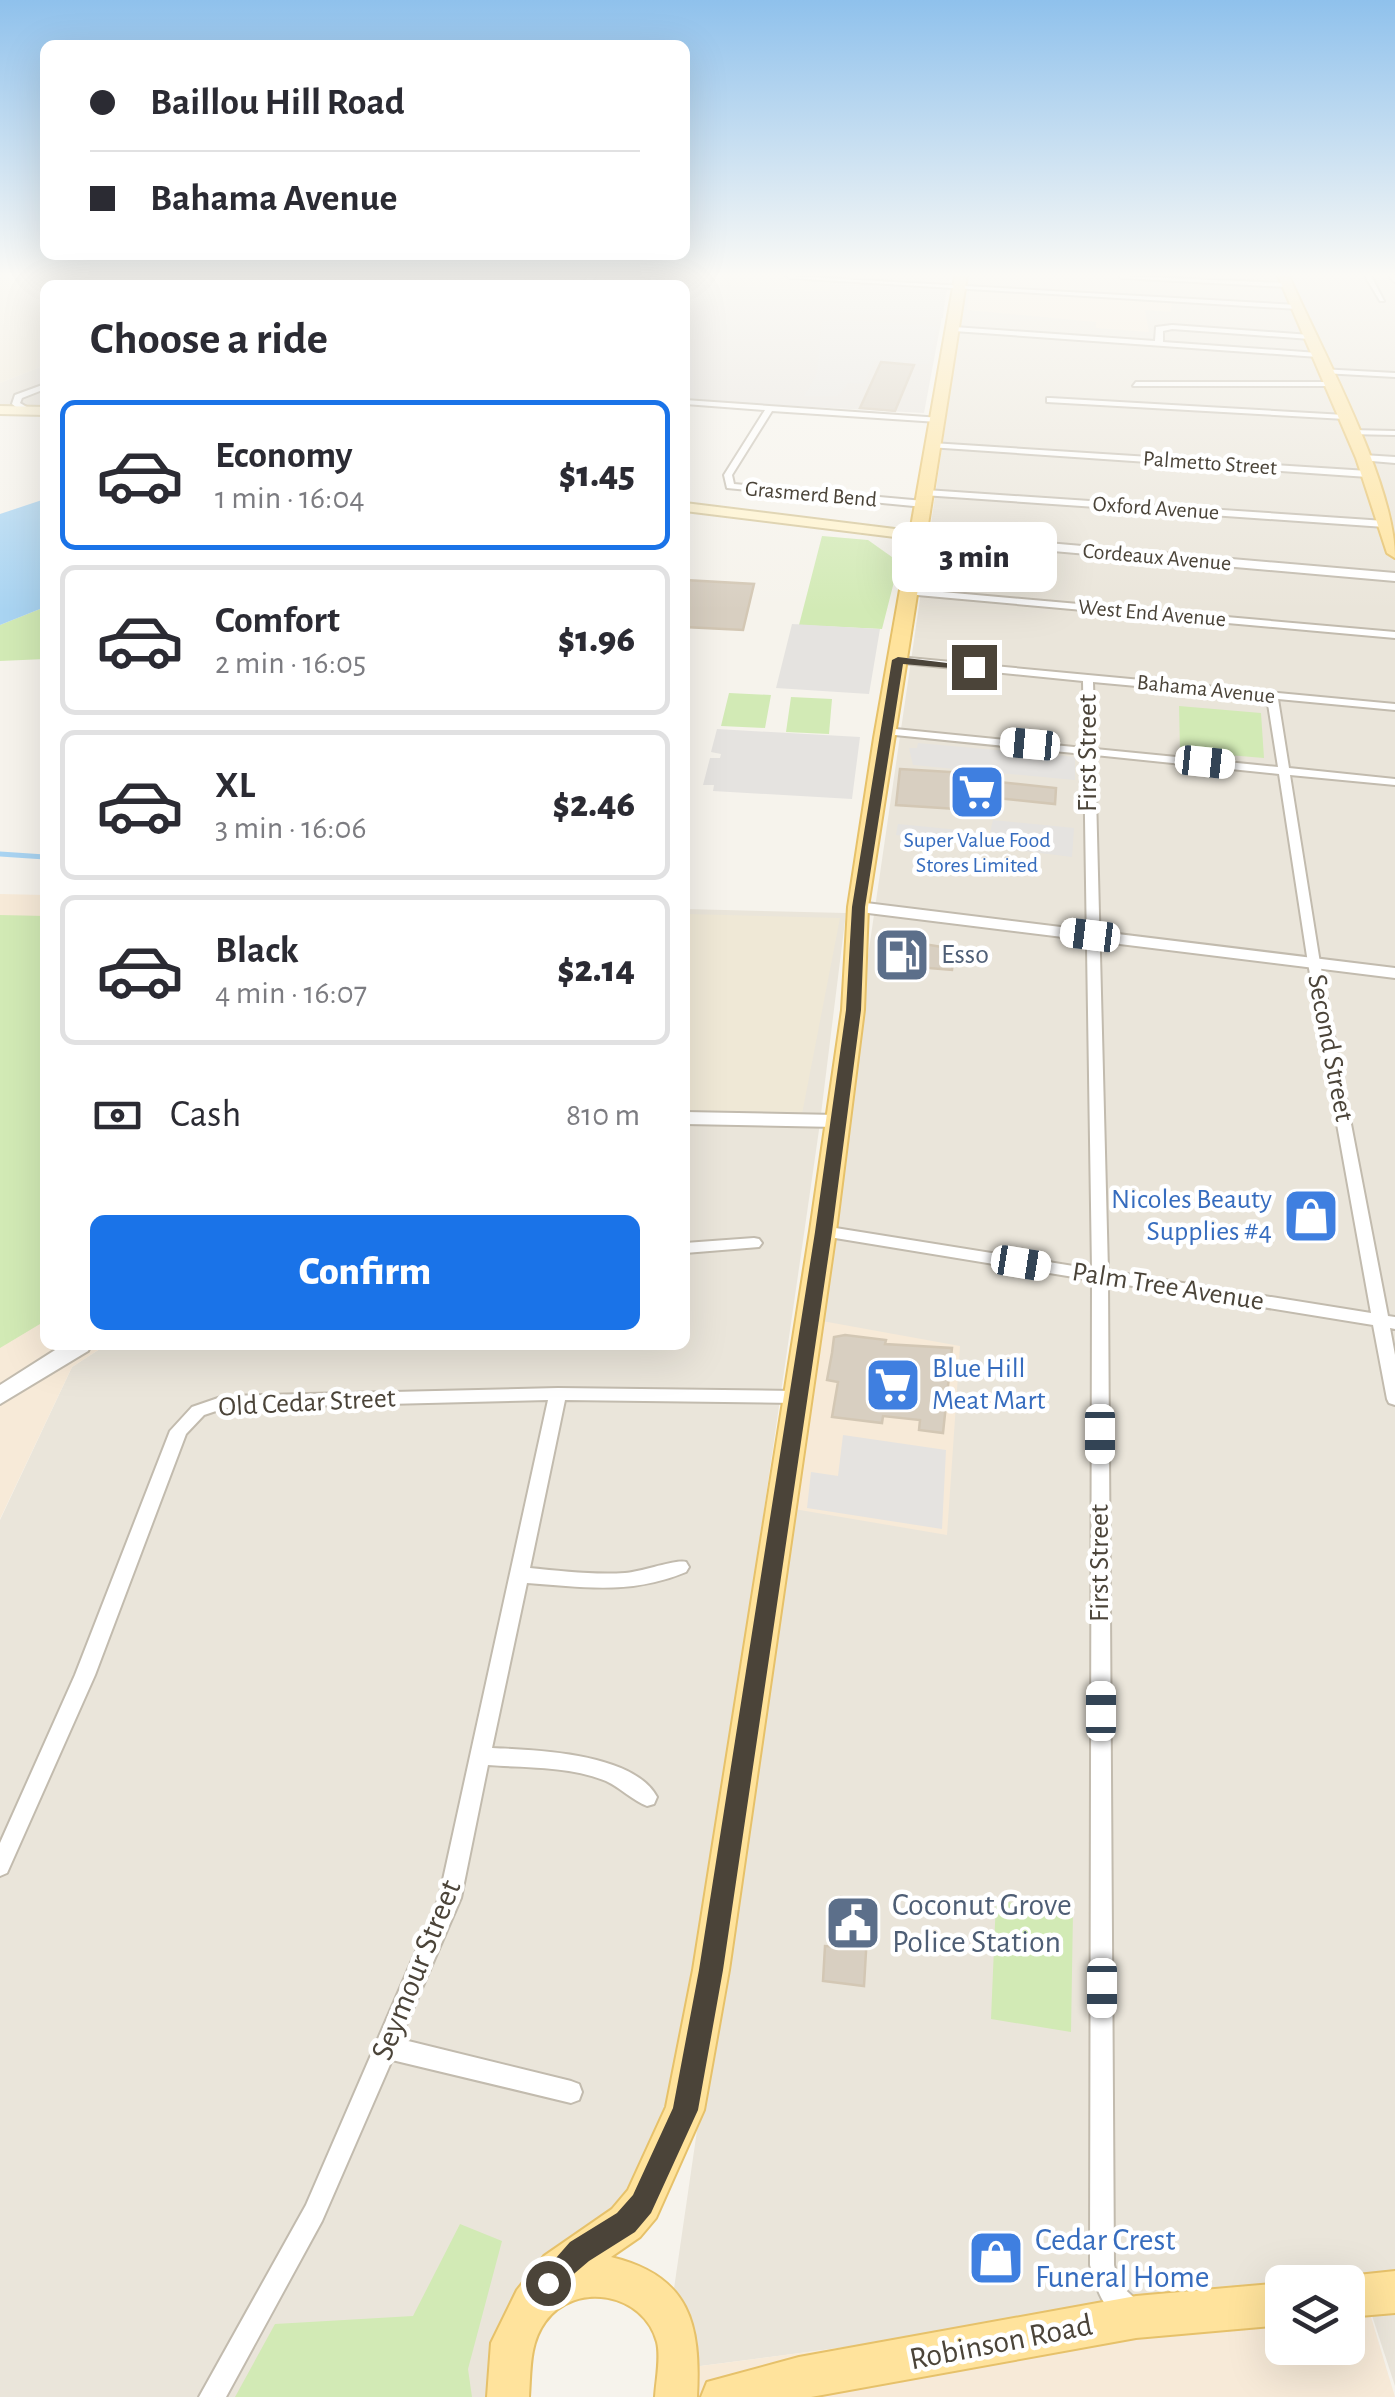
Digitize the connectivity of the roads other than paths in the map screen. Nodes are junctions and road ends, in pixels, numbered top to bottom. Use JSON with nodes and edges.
{"nodes":[{"id":1,"x":40,"y":388,"type":"edge"},
{"id":2,"x":944,"y":388,"type":"edge"},
{"id":3,"x":1332,"y":388,"type":"edge"},
{"id":4,"x":1050,"y":400,"type":"dead end"},
{"id":5,"x":690,"y":402,"type":"edge"},
{"id":6,"x":770,"y":408,"type":"junction"},
{"id":7,"x":27,"y":411,"type":"junction"},
{"id":8,"x":0,"y":413,"type":"edge"},
{"id":9,"x":40,"y":413,"type":"edge"},
{"id":10,"x":40,"y":414,"type":"edge"},
{"id":11,"x":1345,"y":417,"type":"junction"},
{"id":12,"x":938,"y":420,"type":"junction"},
{"id":13,"x":1351,"y":432,"type":"junction"},
{"id":14,"x":1395,"y":434,"type":"edge"},
{"id":15,"x":932,"y":445,"type":"junction"},
{"id":16,"x":1363,"y":458,"type":"junction"},
{"id":17,"x":1395,"y":460,"type":"edge"},
{"id":18,"x":1368,"y":474,"type":"junction"},
{"id":19,"x":925,"y":498,"type":"junction"},
{"id":20,"x":1379,"y":505,"type":"junction"},
{"id":21,"x":1395,"y":506,"type":"edge"},
{"id":22,"x":690,"y":508,"type":"edge"},
{"id":23,"x":1385,"y":524,"type":"junction"},
{"id":24,"x":918,"y":536,"type":"junction"},
{"id":25,"x":1395,"y":552,"type":"edge"},
{"id":26,"x":1395,"y":576,"type":"edge"},
{"id":27,"x":910,"y":592,"type":"junction"},
{"id":28,"x":1395,"y":635,"type":"edge"},
{"id":29,"x":898,"y":660,"type":"junction"},
{"id":30,"x":1088,"y":678,"type":"junction"},
{"id":31,"x":1272,"y":696,"type":"junction"},
{"id":32,"x":1395,"y":707,"type":"edge"},
{"id":33,"x":884,"y":731,"type":"junction"},
{"id":34,"x":1088,"y":750,"type":"junction"},
{"id":35,"x":1284,"y":770,"type":"junction"},
{"id":36,"x":1395,"y":782,"type":"edge"},
{"id":37,"x":858,"y":907,"type":"junction"},
{"id":38,"x":1090,"y":935,"type":"junction"},
{"id":39,"x":1314,"y":963,"type":"junction"},
{"id":40,"x":1395,"y":973,"type":"edge"},
{"id":41,"x":690,"y":1118,"type":"edge"},
{"id":42,"x":837,"y":1122,"type":"junction"},
{"id":43,"x":823,"y":1232,"type":"junction"},
{"id":44,"x":754,"y":1243,"type":"dead end"},
{"id":45,"x":690,"y":1248,"type":"edge"},
{"id":46,"x":1100,"y":1276,"type":"junction"},
{"id":47,"x":1390,"y":1322,"type":"edge"},
{"id":48,"x":72,"y":1350,"type":"edge"},
{"id":49,"x":558,"y":1394,"type":"junction"},
{"id":50,"x":0,"y":1396,"type":"edge"},
{"id":51,"x":795,"y":1398,"type":"junction"},
{"id":52,"x":1395,"y":1398,"type":"edge"},
{"id":53,"x":680,"y":1567,"type":"dead end"},
{"id":54,"x":521,"y":1574,"type":"junction"},
{"id":55,"x":484,"y":1756,"type":"junction"},
{"id":56,"x":647,"y":1797,"type":"dead end"},
{"id":57,"x":0,"y":1866,"type":"edge"},
{"id":58,"x":385,"y":2047,"type":"junction"},
{"id":59,"x":571,"y":2092,"type":"dead end"},
{"id":60,"x":1395,"y":2292,"type":"edge"},
{"id":61,"x":1365,"y":2295,"type":"edge"},
{"id":62,"x":538,"y":2298,"type":"junction"},
{"id":63,"x":1265,"y":2306,"type":"edge"},
{"id":64,"x":1136,"y":2317,"type":"junction"},
{"id":65,"x":212,"y":2397,"type":"edge"},
{"id":66,"x":508,"y":2397,"type":"edge"},
{"id":67,"x":676,"y":2397,"type":"edge"},
{"id":68,"x":722,"y":2397,"type":"edge"}],
"edges":[{"from":1,"to":7,"type":"street"},
{"from":2,"to":12,"type":"main road"},
{"from":3,"to":11,"type":"main road"},
{"from":4,"to":11,"type":"street"},
{"from":5,"to":6,"type":"street"},
{"from":6,"to":12,"type":"street"},
{"from":6,"to":19,"type":"street","name":"Grasmerd Bend"},
{"from":7,"to":8,"type":"main road"},
{"from":7,"to":9,"type":"main road"},
{"from":8,"to":10,"type":"main road"},
{"from":11,"to":13,"type":"main road"},
{"from":12,"to":15,"type":"main road"},
{"from":13,"to":14,"type":"street"},
{"from":13,"to":16,"type":"main road"},
{"from":15,"to":18,"type":"street","name":"Palmetto Street"},
{"from":15,"to":19,"type":"main road"},
{"from":16,"to":17,"type":"street"},
{"from":16,"to":18,"type":"main road"},
{"from":18,"to":20,"type":"main road"},
{"from":19,"to":23,"type":"street","name":"Oxford Avenue"},
{"from":19,"to":24,"type":"main road"},
{"from":20,"to":21,"type":"street"},
{"from":20,"to":23,"type":"main road"},
{"from":22,"to":24,"type":"main road"},
{"from":23,"to":25,"type":"main road"},
{"from":24,"to":26,"type":"street","name":"Cordeaux Avenue"},
{"from":24,"to":27,"type":"main road"},
{"from":27,"to":28,"type":"street","name":"West End Avenue"},
{"from":27,"to":29,"type":"main road"},
{"from":29,"to":30,"type":"street","name":"Bahama Avenue"},
{"from":29,"to":33,"type":"main road"},
{"from":30,"to":31,"type":"street","name":"Bahama Avenue"},
{"from":30,"to":34,"type":"street","name":"First Street"},
{"from":31,"to":32,"type":"street","name":"Bahama Avenue"},
{"from":31,"to":35,"type":"street","name":"Second Street"},
{"from":33,"to":34,"type":"street"},
{"from":33,"to":37,"type":"main road"},
{"from":34,"to":35,"type":"street"},
{"from":34,"to":38,"type":"street","name":"First Street"},
{"from":35,"to":36,"type":"street"},
{"from":35,"to":39,"type":"street","name":"Second Street"},
{"from":37,"to":38,"type":"street"},
{"from":37,"to":42,"type":"main road"},
{"from":38,"to":39,"type":"street"},
{"from":38,"to":46,"type":"street","name":"First Street"},
{"from":39,"to":40,"type":"street"},
{"from":39,"to":47,"type":"street","name":"Second Street"},
{"from":41,"to":42,"type":"street"},
{"from":42,"to":43,"type":"main road"},
{"from":43,"to":46,"type":"street","name":"Palm Tree Avenue"},
{"from":43,"to":51,"type":"main road"},
{"from":44,"to":45,"type":"street"},
{"from":46,"to":47,"type":"street","name":"Palm Tree Avenue"},
{"from":46,"to":64,"type":"street","name":"First Street"},
{"from":47,"to":52,"type":"street","name":"Second Street"},
{"from":48,"to":50,"type":"street"},
{"from":49,"to":51,"type":"street","name":"Old Cedar Street"},
{"from":49,"to":54,"type":"street","name":"Seymour Street"},
{"from":49,"to":57,"type":"street","name":"Old Cedar Street"},
{"from":51,"to":62,"type":"main road"},
{"from":53,"to":54,"type":"street"},
{"from":54,"to":55,"type":"street","name":"Seymour Street"},
{"from":55,"to":56,"type":"street"},
{"from":55,"to":58,"type":"street","name":"Seymour Street"},
{"from":58,"to":59,"type":"street"},
{"from":58,"to":65,"type":"street","name":"Seymour Street"},
{"from":60,"to":61,"type":"main road"},
{"from":62,"to":66,"type":"main road"},
{"from":62,"to":67,"type":"main road"},
{"from":63,"to":64,"type":"main road","name":"Robinson Road"},
{"from":64,"to":68,"type":"main road","name":"Robinson Road"}]}
